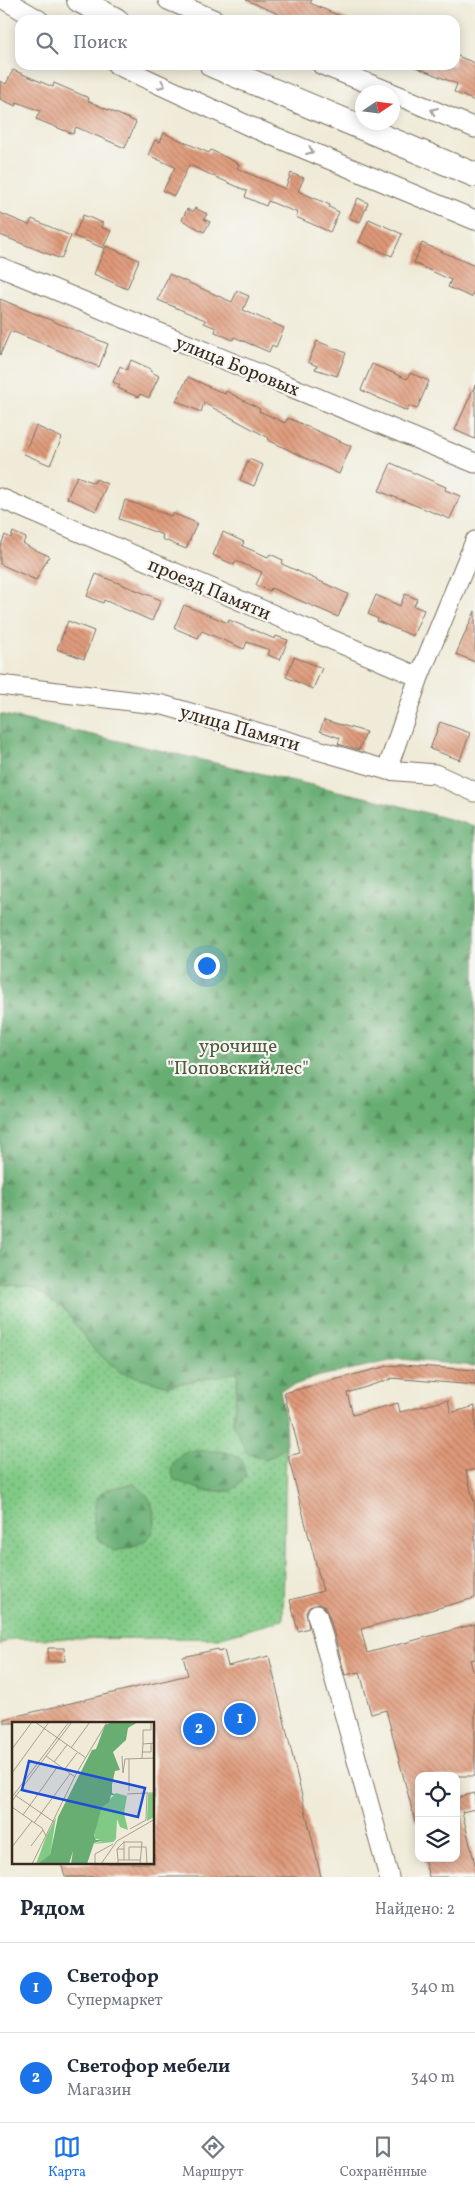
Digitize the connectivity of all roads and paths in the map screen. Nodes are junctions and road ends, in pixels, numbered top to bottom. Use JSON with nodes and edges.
{"nodes":[{"id":1,"x":5,"y":0,"type":"edge"},
{"id":2,"x":79,"y":0,"type":"edge"},
{"id":3,"x":168,"y":0,"type":"edge"},
{"id":4,"x":112,"y":12,"type":"edge"},
{"id":5,"x":30,"y":15,"type":"edge"},
{"id":6,"x":203,"y":15,"type":"edge"},
{"id":7,"x":128,"y":70,"type":"edge"},
{"id":8,"x":224,"y":70,"type":"edge"},
{"id":9,"x":334,"y":70,"type":"edge"},
{"id":10,"x":371,"y":85,"type":"edge"},
{"id":11,"x":400,"y":97,"type":"edge"},
{"id":12,"x":475,"y":128,"type":"edge"},
{"id":13,"x":475,"y":175,"type":"edge"},
{"id":14,"x":475,"y":220,"type":"edge"},
{"id":15,"x":0,"y":267,"type":"edge"},
{"id":16,"x":475,"y":462,"type":"edge"},
{"id":17,"x":0,"y":498,"type":"edge"},
{"id":18,"x":475,"y":541,"type":"edge"},
{"id":19,"x":467,"y":582,"type":"edge"},
{"id":20,"x":419,"y":677,"type":"junction"},
{"id":21,"x":0,"y":685,"type":"edge"},
{"id":22,"x":387,"y":770,"type":"junction"},
{"id":23,"x":475,"y":792,"type":"edge"},
{"id":24,"x":317,"y":1615,"type":"dead end"},
{"id":25,"x":389,"y":1877,"type":"edge"}],
"edges":[{"from":1,"to":5,"type":"street"},
{"from":2,"to":4,"type":"main road"},
{"from":3,"to":6,"type":"street"},
{"from":7,"to":14,"type":"street","one_way":true},
{"from":8,"to":13,"type":"main road"},
{"from":9,"to":10,"type":"street"},
{"from":12,"to":11,"type":"street","one_way":true},
{"from":15,"to":16,"type":"street","name":"улица Боровых"},
{"from":17,"to":20,"type":"street","name":"проезд Памяти"},
{"from":18,"to":19,"type":"street"},
{"from":19,"to":20,"type":"street"},
{"from":20,"to":22,"type":"street"},
{"from":21,"to":22,"type":"street","name":"улица Памяти"},
{"from":22,"to":23,"type":"street","name":"улица Памяти"},
{"from":24,"to":25,"type":"street"}]}
